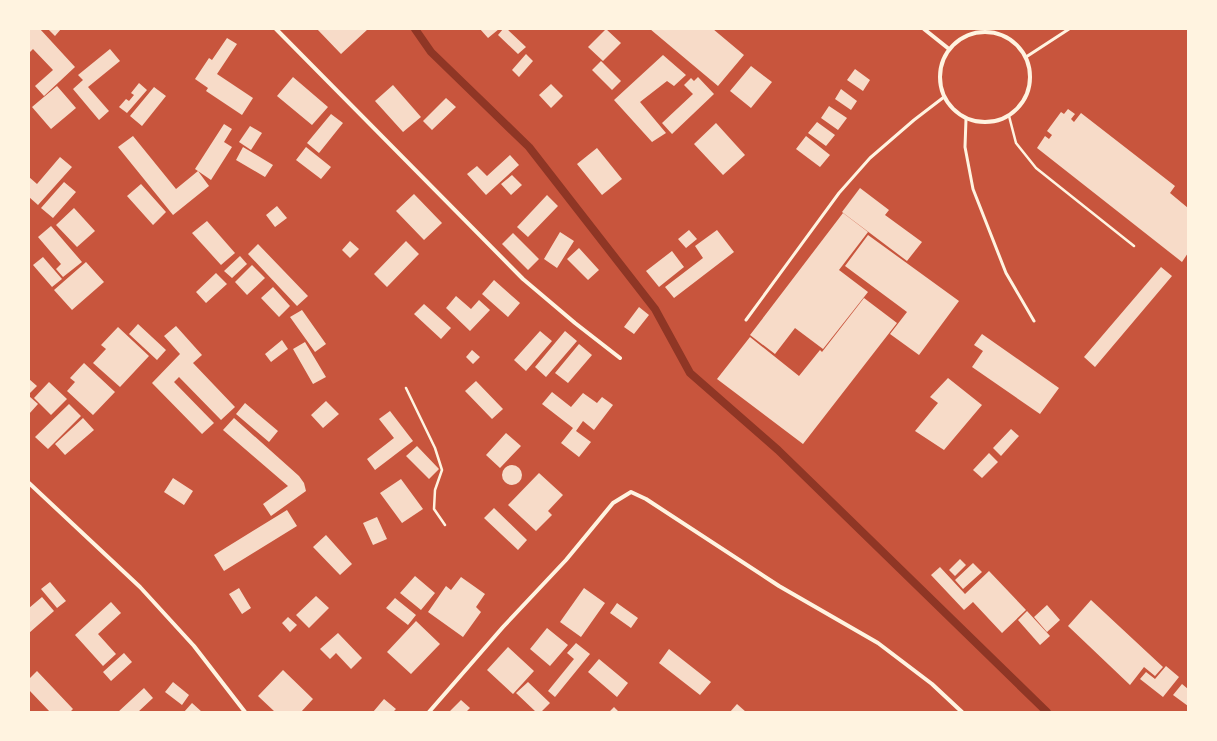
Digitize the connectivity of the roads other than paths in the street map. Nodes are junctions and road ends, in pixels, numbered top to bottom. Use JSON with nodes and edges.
{"nodes":[{"id":1,"x":276,"y":29,"type":"edge"},
{"id":2,"x":924,"y":29,"type":"edge"},
{"id":3,"x":1069,"y":29,"type":"edge"},
{"id":4,"x":988,"y":30,"type":"edge"},
{"id":5,"x":949,"y":49,"type":"junction"},
{"id":6,"x":1026,"y":57,"type":"junction"},
{"id":7,"x":944,"y":97,"type":"junction"},
{"id":8,"x":966,"y":119,"type":"junction"},
{"id":9,"x":746,"y":320,"type":"dead end"},
{"id":10,"x":1034,"y":321,"type":"dead end"},
{"id":11,"x":620,"y":358,"type":"dead end"},
{"id":12,"x":29,"y":484,"type":"edge"},
{"id":13,"x":245,"y":712,"type":"edge"},
{"id":14,"x":429,"y":712,"type":"edge"},
{"id":15,"x":962,"y":712,"type":"edge"}],
"edges":[{"from":1,"to":11,"type":"street"},
{"from":2,"to":5,"type":"street"},
{"from":3,"to":6,"type":"lane"},
{"from":4,"to":5,"type":"street"},
{"from":4,"to":6,"type":"street"},
{"from":5,"to":7,"type":"street"},
{"from":6,"to":8,"type":"street"},
{"from":7,"to":8,"type":"street"},
{"from":7,"to":9,"type":"lane"},
{"from":8,"to":10,"type":"lane"},
{"from":12,"to":13,"type":"street"},
{"from":14,"to":15,"type":"street"}]}
